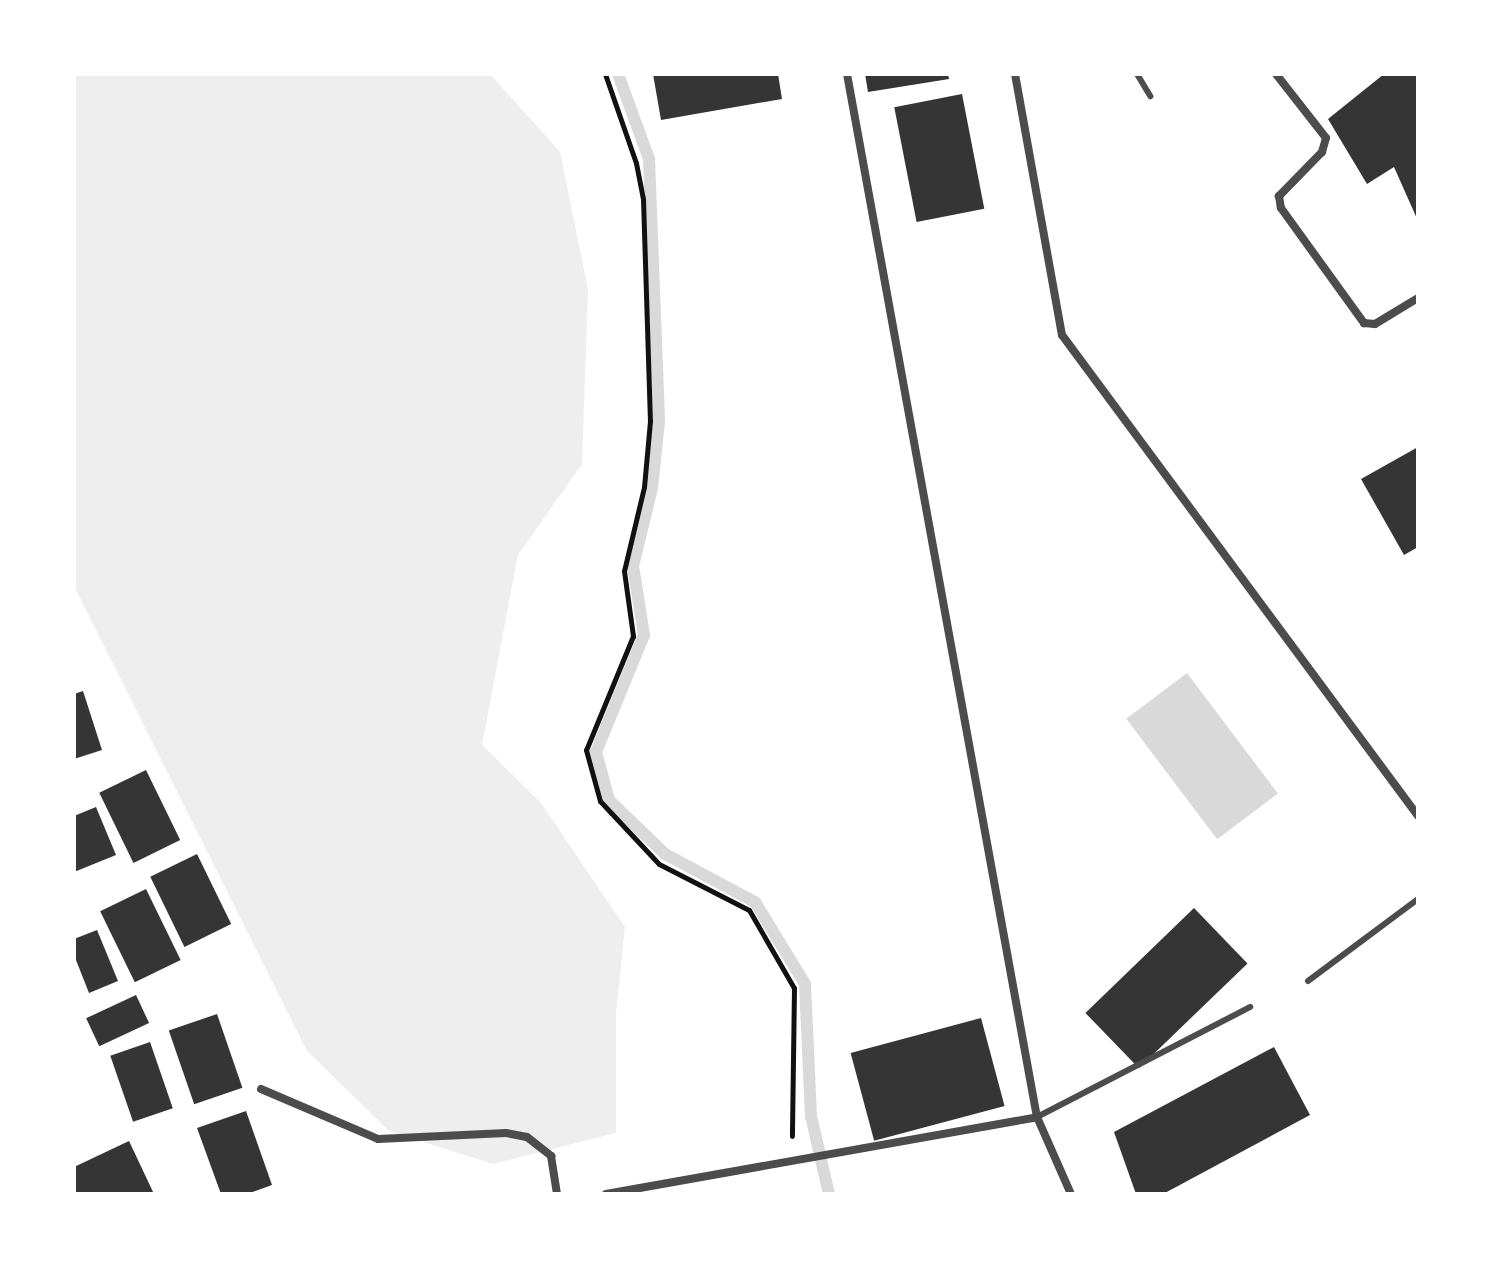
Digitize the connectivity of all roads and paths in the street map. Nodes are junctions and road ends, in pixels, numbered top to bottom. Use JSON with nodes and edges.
{"nodes":[{"id":1,"x":605,"y":74,"type":"edge"},
{"id":2,"x":847,"y":74,"type":"edge"},
{"id":3,"x":1015,"y":74,"type":"edge"},
{"id":4,"x":1137,"y":74,"type":"edge"},
{"id":5,"x":1276,"y":74,"type":"edge"},
{"id":6,"x":1150,"y":96,"type":"dead end"},
{"id":7,"x":1418,"y":298,"type":"edge"},
{"id":8,"x":1418,"y":816,"type":"edge"},
{"id":9,"x":1418,"y":899,"type":"edge"},
{"id":10,"x":1308,"y":981,"type":"dead end"},
{"id":11,"x":1250,"y":1007,"type":"dead end"},
{"id":12,"x":261,"y":1089,"type":"dead end"},
{"id":13,"x":1037,"y":1117,"type":"junction"},
{"id":14,"x":790,"y":1161,"type":"junction"},
{"id":15,"x":557,"y":1194,"type":"edge"},
{"id":16,"x":606,"y":1194,"type":"edge"},
{"id":17,"x":1071,"y":1194,"type":"edge"}],
"edges":[{"from":1,"to":14,"type":"path"},
{"from":2,"to":13,"type":"street"},
{"from":3,"to":8,"type":"street"},
{"from":4,"to":6,"type":"lane"},
{"from":5,"to":7,"type":"street"},
{"from":9,"to":10,"type":"lane"},
{"from":11,"to":13,"type":"lane"},
{"from":12,"to":15,"type":"street"},
{"from":13,"to":14,"type":"street"},
{"from":13,"to":17,"type":"street"},
{"from":14,"to":16,"type":"street"}]}
